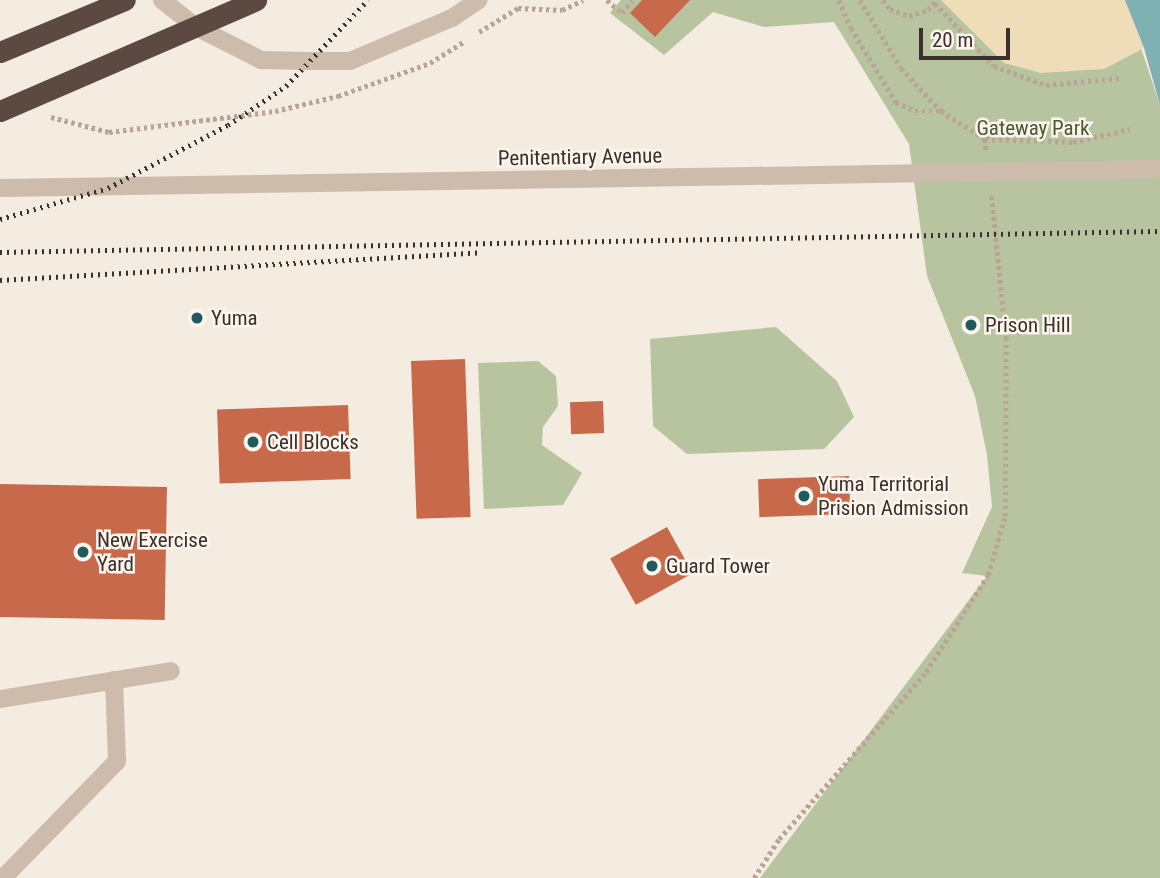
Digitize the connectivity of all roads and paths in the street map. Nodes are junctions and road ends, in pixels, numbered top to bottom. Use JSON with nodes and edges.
{"nodes":[{"id":1,"x":125,"y":0,"type":"edge"},
{"id":2,"x":162,"y":0,"type":"edge"},
{"id":3,"x":256,"y":0,"type":"edge"},
{"id":4,"x":479,"y":0,"type":"edge"},
{"id":5,"x":607,"y":0,"type":"edge"},
{"id":6,"x":632,"y":0,"type":"edge"},
{"id":7,"x":839,"y":0,"type":"edge"},
{"id":8,"x":860,"y":0,"type":"edge"},
{"id":9,"x":883,"y":0,"type":"edge"},
{"id":10,"x":935,"y":2,"type":"edge"},
{"id":11,"x":0,"y":52,"type":"edge"},
{"id":12,"x":1119,"y":78,"type":"dead end"},
{"id":13,"x":0,"y":111,"type":"edge"},
{"id":14,"x":941,"y":111,"type":"junction"},
{"id":15,"x":1130,"y":129,"type":"dead end"},
{"id":16,"x":985,"y":139,"type":"junction"},
{"id":17,"x":986,"y":152,"type":"dead end"},
{"id":18,"x":1160,"y":169,"type":"edge"},
{"id":19,"x":989,"y":179,"type":"dead end"},
{"id":20,"x":0,"y":188,"type":"edge"},
{"id":21,"x":171,"y":671,"type":"dead end"},
{"id":22,"x":114,"y":680,"type":"junction"},
{"id":23,"x":0,"y":699,"type":"edge"},
{"id":24,"x":3,"y":878,"type":"edge"},
{"id":25,"x":754,"y":878,"type":"edge"}],
"edges":[{"from":1,"to":11,"type":"highway"},
{"from":2,"to":4,"type":"street"},
{"from":3,"to":13,"type":"highway","bridge":true},
{"from":5,"to":6,"type":"path"},
{"from":7,"to":14,"type":"path"},
{"from":8,"to":14,"type":"path"},
{"from":9,"to":10,"type":"path"},
{"from":10,"to":12,"type":"path"},
{"from":14,"to":16,"type":"path"},
{"from":15,"to":16,"type":"path"},
{"from":16,"to":17,"type":"path"},
{"from":18,"to":20,"type":"street","name":"Penitentiary Avenue","bridge":true},
{"from":19,"to":25,"type":"path"},
{"from":21,"to":22,"type":"street"},
{"from":22,"to":23,"type":"street"},
{"from":22,"to":24,"type":"street"}]}
